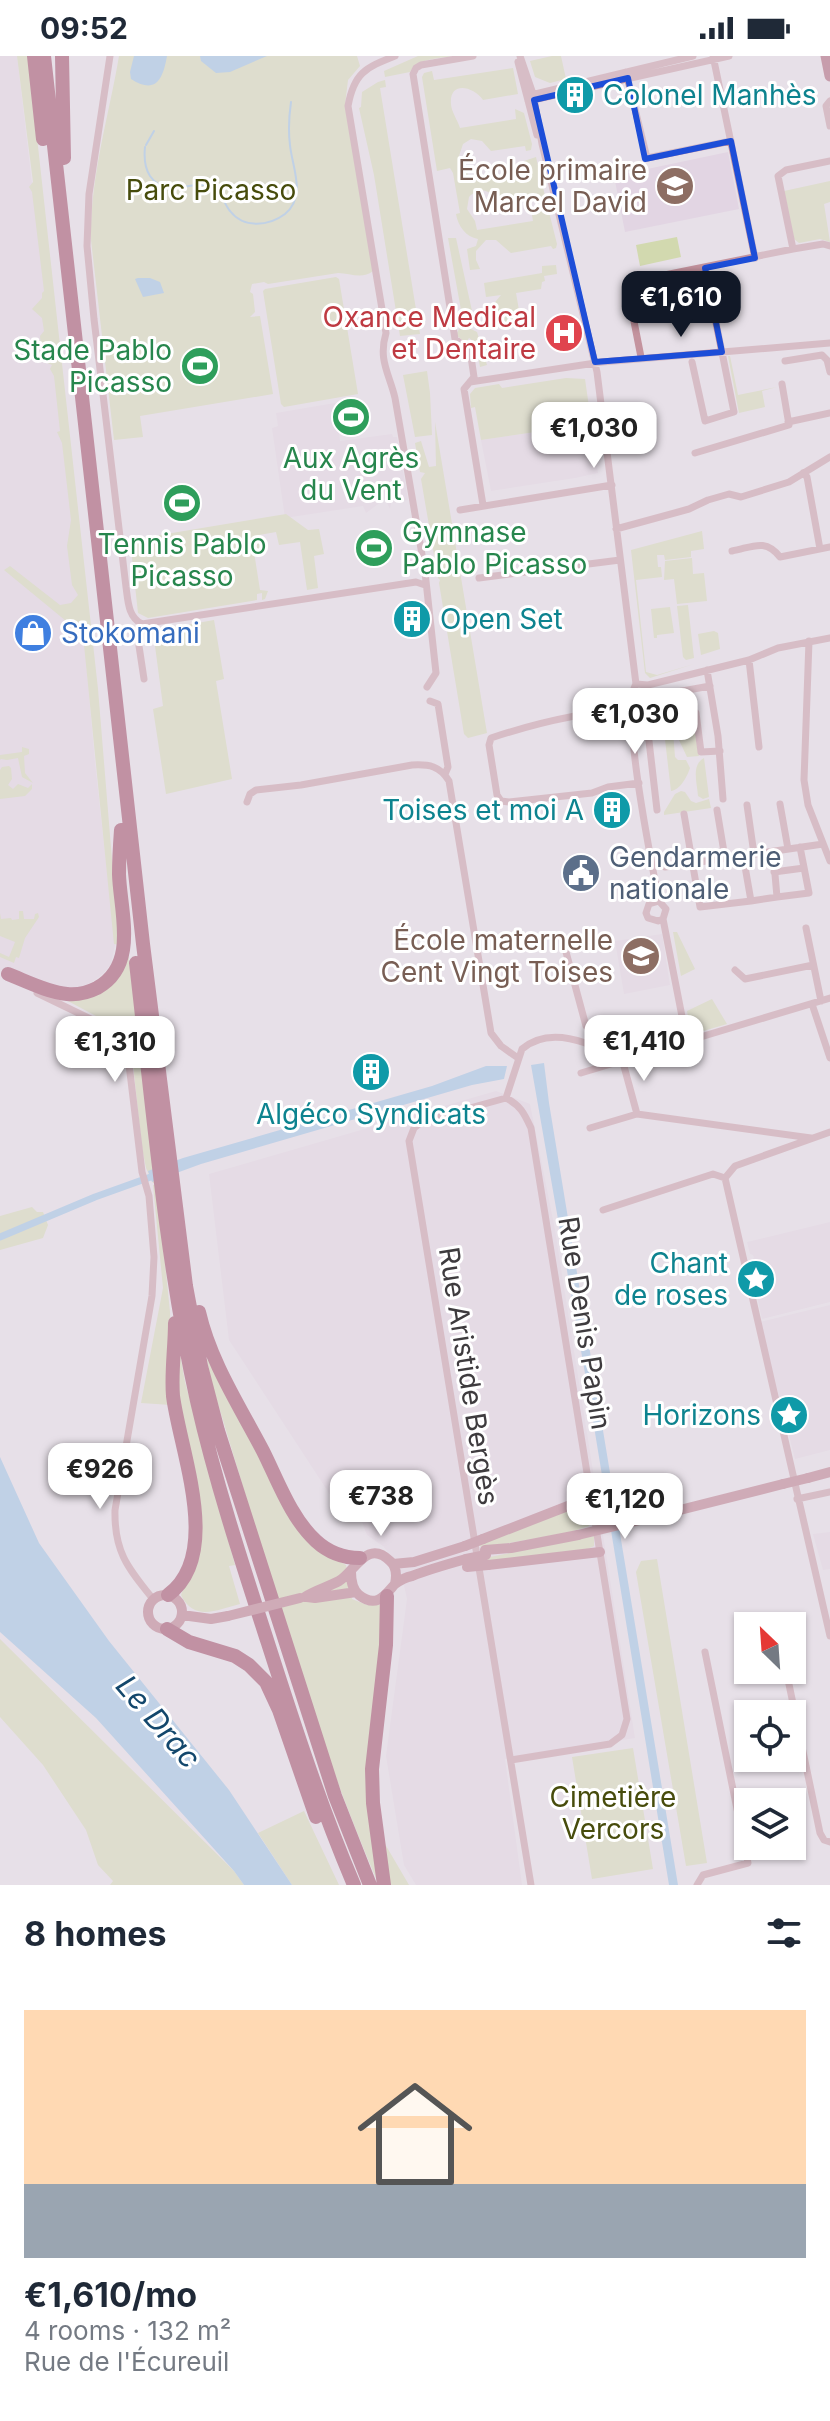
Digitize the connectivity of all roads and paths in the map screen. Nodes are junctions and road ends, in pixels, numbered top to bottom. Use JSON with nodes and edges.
{"nodes":[{"id":1,"x":34,"y":56,"type":"edge"},
{"id":2,"x":44,"y":56,"type":"edge"},
{"id":3,"x":62,"y":56,"type":"edge"},
{"id":4,"x":110,"y":56,"type":"edge"},
{"id":5,"x":395,"y":56,"type":"edge"},
{"id":6,"x":473,"y":56,"type":"edge"},
{"id":7,"x":519,"y":56,"type":"edge"},
{"id":8,"x":693,"y":56,"type":"edge"},
{"id":9,"x":729,"y":56,"type":"edge"},
{"id":10,"x":826,"y":56,"type":"edge"},
{"id":11,"x":713,"y":57,"type":"edge"},
{"id":12,"x":627,"y":75,"type":"junction"},
{"id":13,"x":830,"y":76,"type":"edge"},
{"id":14,"x":531,"y":98,"type":"junction"},
{"id":15,"x":830,"y":101,"type":"edge"},
{"id":16,"x":830,"y":126,"type":"edge"},
{"id":17,"x":731,"y":141,"type":"junction"},
{"id":18,"x":830,"y":161,"type":"edge"},
{"id":19,"x":61,"y":214,"type":"junction"},
{"id":20,"x":830,"y":246,"type":"edge"},
{"id":21,"x":793,"y":249,"type":"junction"},
{"id":22,"x":755,"y":258,"type":"junction"},
{"id":23,"x":705,"y":268,"type":"junction"},
{"id":24,"x":830,"y":343,"type":"edge"},
{"id":25,"x":722,"y":352,"type":"junction"},
{"id":26,"x":641,"y":357,"type":"junction"},
{"id":27,"x":785,"y":361,"type":"dead end"},
{"id":28,"x":595,"y":362,"type":"junction"},
{"id":29,"x":692,"y":362,"type":"dead end"},
{"id":30,"x":830,"y":372,"type":"edge"},
{"id":31,"x":470,"y":382,"type":"junction"},
{"id":32,"x":782,"y":384,"type":"dead end"},
{"id":33,"x":830,"y":413,"type":"edge"},
{"id":34,"x":788,"y":422,"type":"junction"},
{"id":35,"x":695,"y":453,"type":"dead end"},
{"id":36,"x":830,"y":457,"type":"edge"},
{"id":37,"x":803,"y":473,"type":"junction"},
{"id":38,"x":612,"y":485,"type":"junction"},
{"id":39,"x":483,"y":505,"type":"junction"},
{"id":40,"x":460,"y":510,"type":"dead end"},
{"id":41,"x":616,"y":529,"type":"junction"},
{"id":42,"x":830,"y":547,"type":"edge"},
{"id":43,"x":820,"y":549,"type":"junction"},
{"id":44,"x":732,"y":551,"type":"dead end"},
{"id":45,"x":620,"y":560,"type":"junction"},
{"id":46,"x":479,"y":578,"type":"dead end"},
{"id":47,"x":425,"y":585,"type":"junction"},
{"id":48,"x":142,"y":624,"type":"junction"},
{"id":49,"x":830,"y":638,"type":"edge"},
{"id":50,"x":809,"y":641,"type":"junction"},
{"id":51,"x":749,"y":660,"type":"junction"},
{"id":52,"x":702,"y":668,"type":"junction"},
{"id":53,"x":144,"y":679,"type":"dead end"},
{"id":54,"x":636,"y":684,"type":"junction"},
{"id":55,"x":710,"y":686,"type":"junction"},
{"id":56,"x":427,"y":687,"type":"dead end"},
{"id":57,"x":430,"y":701,"type":"dead end"},
{"id":58,"x":630,"y":709,"type":"junction"},
{"id":59,"x":645,"y":719,"type":"junction"},
{"id":60,"x":759,"y":747,"type":"dead end"},
{"id":61,"x":720,"y":751,"type":"junction"},
{"id":62,"x":445,"y":774,"type":"junction"},
{"id":63,"x":639,"y":783,"type":"junction"},
{"id":64,"x":723,"y":799,"type":"dead end"},
{"id":65,"x":247,"y":802,"type":"dead end"},
{"id":66,"x":780,"y":804,"type":"dead end"},
{"id":67,"x":747,"y":805,"type":"dead end"},
{"id":68,"x":657,"y":810,"type":"dead end"},
{"id":69,"x":717,"y":810,"type":"dead end"},
{"id":70,"x":684,"y":814,"type":"dead end"},
{"id":71,"x":121,"y":830,"type":"junction"},
{"id":72,"x":823,"y":844,"type":"junction"},
{"id":73,"x":800,"y":847,"type":"junction"},
{"id":74,"x":788,"y":849,"type":"junction"},
{"id":75,"x":773,"y":852,"type":"junction"},
{"id":76,"x":754,"y":854,"type":"junction"},
{"id":77,"x":743,"y":855,"type":"junction"},
{"id":78,"x":725,"y":858,"type":"junction"},
{"id":79,"x":830,"y":861,"type":"edge"},
{"id":80,"x":692,"y":863,"type":"junction"},
{"id":81,"x":665,"y":867,"type":"dead end"},
{"id":82,"x":804,"y":868,"type":"junction"},
{"id":83,"x":774,"y":872,"type":"junction"},
{"id":84,"x":777,"y":897,"type":"junction"},
{"id":85,"x":659,"y":901,"type":"junction"},
{"id":86,"x":751,"y":901,"type":"junction"},
{"id":87,"x":663,"y":919,"type":"junction"},
{"id":88,"x":806,"y":928,"type":"dead end"},
{"id":89,"x":566,"y":952,"type":"dead end"},
{"id":90,"x":813,"y":965,"type":"junction"},
{"id":91,"x":735,"y":970,"type":"dead end"},
{"id":92,"x":3,"y":973,"type":"edge"},
{"id":93,"x":830,"y":998,"type":"edge"},
{"id":94,"x":821,"y":1001,"type":"junction"},
{"id":95,"x":812,"y":1004,"type":"junction"},
{"id":96,"x":687,"y":1042,"type":"junction"},
{"id":97,"x":518,"y":1058,"type":"junction"},
{"id":98,"x":830,"y":1058,"type":"edge"},
{"id":99,"x":621,"y":1060,"type":"junction"},
{"id":100,"x":581,"y":1073,"type":"dead end"},
{"id":101,"x":506,"y":1098,"type":"junction"},
{"id":102,"x":637,"y":1114,"type":"junction"},
{"id":103,"x":590,"y":1128,"type":"dead end"},
{"id":104,"x":768,"y":1132,"type":"junction"},
{"id":105,"x":830,"y":1132,"type":"edge"},
{"id":106,"x":813,"y":1138,"type":"junction"},
{"id":107,"x":775,"y":1152,"type":"junction"},
{"id":108,"x":164,"y":1157,"type":"junction"},
{"id":109,"x":725,"y":1178,"type":"junction"},
{"id":110,"x":161,"y":1183,"type":"junction"},
{"id":111,"x":603,"y":1210,"type":"dead end"},
{"id":112,"x":185,"y":1266,"type":"junction"},
{"id":113,"x":177,"y":1291,"type":"junction"},
{"id":114,"x":830,"y":1472,"type":"edge"},
{"id":115,"x":830,"y":1492,"type":"edge"},
{"id":116,"x":591,"y":1497,"type":"junction"},
{"id":117,"x":797,"y":1499,"type":"junction"},
{"id":118,"x":485,"y":1552,"type":"junction"},
{"id":119,"x":600,"y":1552,"type":"junction"},
{"id":120,"x":466,"y":1557,"type":"junction"},
{"id":121,"x":360,"y":1558,"type":"junction"},
{"id":122,"x":393,"y":1564,"type":"junction"},
{"id":123,"x":351,"y":1572,"type":"junction"},
{"id":124,"x":391,"y":1590,"type":"junction"},
{"id":125,"x":356,"y":1592,"type":"junction"},
{"id":126,"x":168,"y":1595,"type":"junction"},
{"id":127,"x":303,"y":1597,"type":"junction"},
{"id":128,"x":153,"y":1599,"type":"junction"},
{"id":129,"x":182,"y":1615,"type":"junction"},
{"id":130,"x":167,"y":1629,"type":"junction"},
{"id":131,"x":830,"y":1636,"type":"edge"},
{"id":132,"x":705,"y":1652,"type":"dead end"},
{"id":133,"x":789,"y":1684,"type":"edge"},
{"id":134,"x":511,"y":1760,"type":"junction"},
{"id":135,"x":830,"y":1842,"type":"edge"},
{"id":136,"x":347,"y":1885,"type":"edge"},
{"id":137,"x":354,"y":1885,"type":"edge"},
{"id":138,"x":370,"y":1885,"type":"edge"},
{"id":139,"x":384,"y":1885,"type":"edge"},
{"id":140,"x":531,"y":1885,"type":"edge"},
{"id":141,"x":697,"y":1885,"type":"edge"}],
"edges":[{"from":1,"to":71,"type":"highway"},
{"from":2,"to":19,"type":"highway"},
{"from":3,"to":19,"type":"highway"},
{"from":4,"to":48,"type":"street"},
{"from":5,"to":47,"type":"street"},
{"from":6,"to":31,"type":"street"},
{"from":7,"to":14,"type":"street"},
{"from":8,"to":12,"type":"street"},
{"from":9,"to":11,"type":"street"},
{"from":10,"to":13,"type":"main road"},
{"from":11,"to":12,"type":"street"},
{"from":11,"to":17,"type":"street"},
{"from":12,"to":14,"type":"street"},
{"from":12,"to":17,"type":"street"},
{"from":14,"to":28,"type":"street"},
{"from":15,"to":16,"type":"street"},
{"from":17,"to":22,"type":"street"},
{"from":18,"to":21,"type":"street"},
{"from":19,"to":108,"type":"highway"},
{"from":20,"to":21,"type":"street"},
{"from":21,"to":22,"type":"street"},
{"from":22,"to":23,"type":"street"},
{"from":23,"to":25,"type":"street"},
{"from":23,"to":26,"type":"street"},
{"from":24,"to":25,"type":"street"},
{"from":25,"to":26,"type":"street"},
{"from":25,"to":29,"type":"street"},
{"from":26,"to":28,"type":"street"},
{"from":27,"to":30,"type":"street"},
{"from":28,"to":31,"type":"street"},
{"from":28,"to":38,"type":"street"},
{"from":31,"to":39,"type":"street"},
{"from":32,"to":34,"type":"street"},
{"from":33,"to":34,"type":"street"},
{"from":34,"to":35,"type":"street"},
{"from":36,"to":37,"type":"street"},
{"from":37,"to":41,"type":"street"},
{"from":37,"to":43,"type":"street"},
{"from":38,"to":39,"type":"street"},
{"from":38,"to":41,"type":"street"},
{"from":39,"to":40,"type":"street"},
{"from":41,"to":45,"type":"street"},
{"from":42,"to":43,"type":"street"},
{"from":43,"to":44,"type":"street"},
{"from":45,"to":46,"type":"street"},
{"from":45,"to":54,"type":"street"},
{"from":47,"to":48,"type":"street"},
{"from":47,"to":56,"type":"street"},
{"from":48,"to":53,"type":"street"},
{"from":49,"to":50,"type":"street"},
{"from":50,"to":51,"type":"street"},
{"from":50,"to":72,"type":"street"},
{"from":51,"to":52,"type":"street"},
{"from":51,"to":60,"type":"street"},
{"from":52,"to":54,"type":"street"},
{"from":52,"to":55,"type":"street"},
{"from":54,"to":58,"type":"street"},
{"from":55,"to":59,"type":"street"},
{"from":55,"to":61,"type":"street"},
{"from":57,"to":62,"type":"street"},
{"from":58,"to":63,"type":"street"},
{"from":58,"to":63,"type":"street"},
{"from":59,"to":61,"type":"street"},
{"from":59,"to":68,"type":"street"},
{"from":61,"to":64,"type":"street"},
{"from":62,"to":65,"type":"street"},
{"from":62,"to":97,"type":"street"},
{"from":63,"to":85,"type":"street"},
{"from":66,"to":74,"type":"street"},
{"from":67,"to":76,"type":"street"},
{"from":69,"to":78,"type":"street"},
{"from":70,"to":80,"type":"street"},
{"from":71,"to":92,"type":"highway"},
{"from":71,"to":108,"type":"highway"},
{"from":72,"to":73,"type":"street"},
{"from":72,"to":79,"type":"street"},
{"from":73,"to":74,"type":"street"},
{"from":73,"to":82,"type":"street"},
{"from":74,"to":75,"type":"street"},
{"from":75,"to":76,"type":"street"},
{"from":75,"to":83,"type":"street"},
{"from":76,"to":77,"type":"street"},
{"from":77,"to":78,"type":"street"},
{"from":77,"to":86,"type":"street"},
{"from":78,"to":80,"type":"street"},
{"from":80,"to":81,"type":"street"},
{"from":80,"to":86,"type":"street"},
{"from":82,"to":83,"type":"street"},
{"from":82,"to":84,"type":"street"},
{"from":83,"to":84,"type":"street"},
{"from":84,"to":86,"type":"street"},
{"from":85,"to":87,"type":"street"},
{"from":85,"to":87,"type":"street"},
{"from":87,"to":96,"type":"street"},
{"from":88,"to":90,"type":"street"},
{"from":89,"to":99,"type":"street"},
{"from":90,"to":91,"type":"street"},
{"from":90,"to":94,"type":"street"},
{"from":92,"to":110,"type":"street"},
{"from":93,"to":94,"type":"street"},
{"from":94,"to":95,"type":"street"},
{"from":95,"to":96,"type":"street"},
{"from":95,"to":98,"type":"street"},
{"from":96,"to":99,"type":"street"},
{"from":97,"to":99,"type":"street"},
{"from":97,"to":101,"type":"street"},
{"from":99,"to":100,"type":"street"},
{"from":99,"to":102,"type":"street"},
{"from":101,"to":116,"type":"street","name":"Rue Denis Papin"},
{"from":101,"to":134,"type":"street","name":"Rue Aristide Bergès"},
{"from":102,"to":103,"type":"street"},
{"from":102,"to":104,"type":"street"},
{"from":104,"to":106,"type":"street"},
{"from":104,"to":107,"type":"street"},
{"from":105,"to":106,"type":"street"},
{"from":106,"to":107,"type":"street"},
{"from":107,"to":109,"type":"street"},
{"from":108,"to":110,"type":"highway"},
{"from":109,"to":111,"type":"street"},
{"from":109,"to":117,"type":"street"},
{"from":110,"to":112,"type":"highway"},
{"from":110,"to":113,"type":"highway"},
{"from":110,"to":128,"type":"street"},
{"from":112,"to":121,"type":"highway"},
{"from":112,"to":138,"type":"highway"},
{"from":113,"to":126,"type":"highway"},
{"from":113,"to":137,"type":"highway"},
{"from":114,"to":118,"type":"main road","bridge":true},
{"from":115,"to":117,"type":"street"},
{"from":116,"to":118,"type":"main road"},
{"from":116,"to":119,"type":"street","name":"Rue Denis Papin"},
{"from":117,"to":131,"type":"street"},
{"from":118,"to":119,"type":"main road"},
{"from":118,"to":120,"type":"main road","bridge":true},
{"from":118,"to":120,"type":"main road","bridge":true},
{"from":119,"to":134,"type":"street","name":"Rue Denis Papin"},
{"from":120,"to":122,"type":"main road"},
{"from":120,"to":124,"type":"main road"},
{"from":121,"to":122,"type":"main road"},
{"from":121,"to":123,"type":"main road"},
{"from":122,"to":124,"type":"main road"},
{"from":123,"to":125,"type":"main road"},
{"from":123,"to":127,"type":"main road"},
{"from":124,"to":125,"type":"main road"},
{"from":124,"to":139,"type":"highway"},
{"from":125,"to":127,"type":"main road"},
{"from":126,"to":128,"type":"main road"},
{"from":126,"to":129,"type":"main road"},
{"from":127,"to":129,"type":"main road","bridge":true},
{"from":128,"to":130,"type":"main road"},
{"from":129,"to":130,"type":"main road"},
{"from":130,"to":136,"type":"highway"},
{"from":132,"to":141,"type":"street"},
{"from":133,"to":135,"type":"street"},
{"from":134,"to":140,"type":"street","name":"Rue Aristide Bergès"}]}
